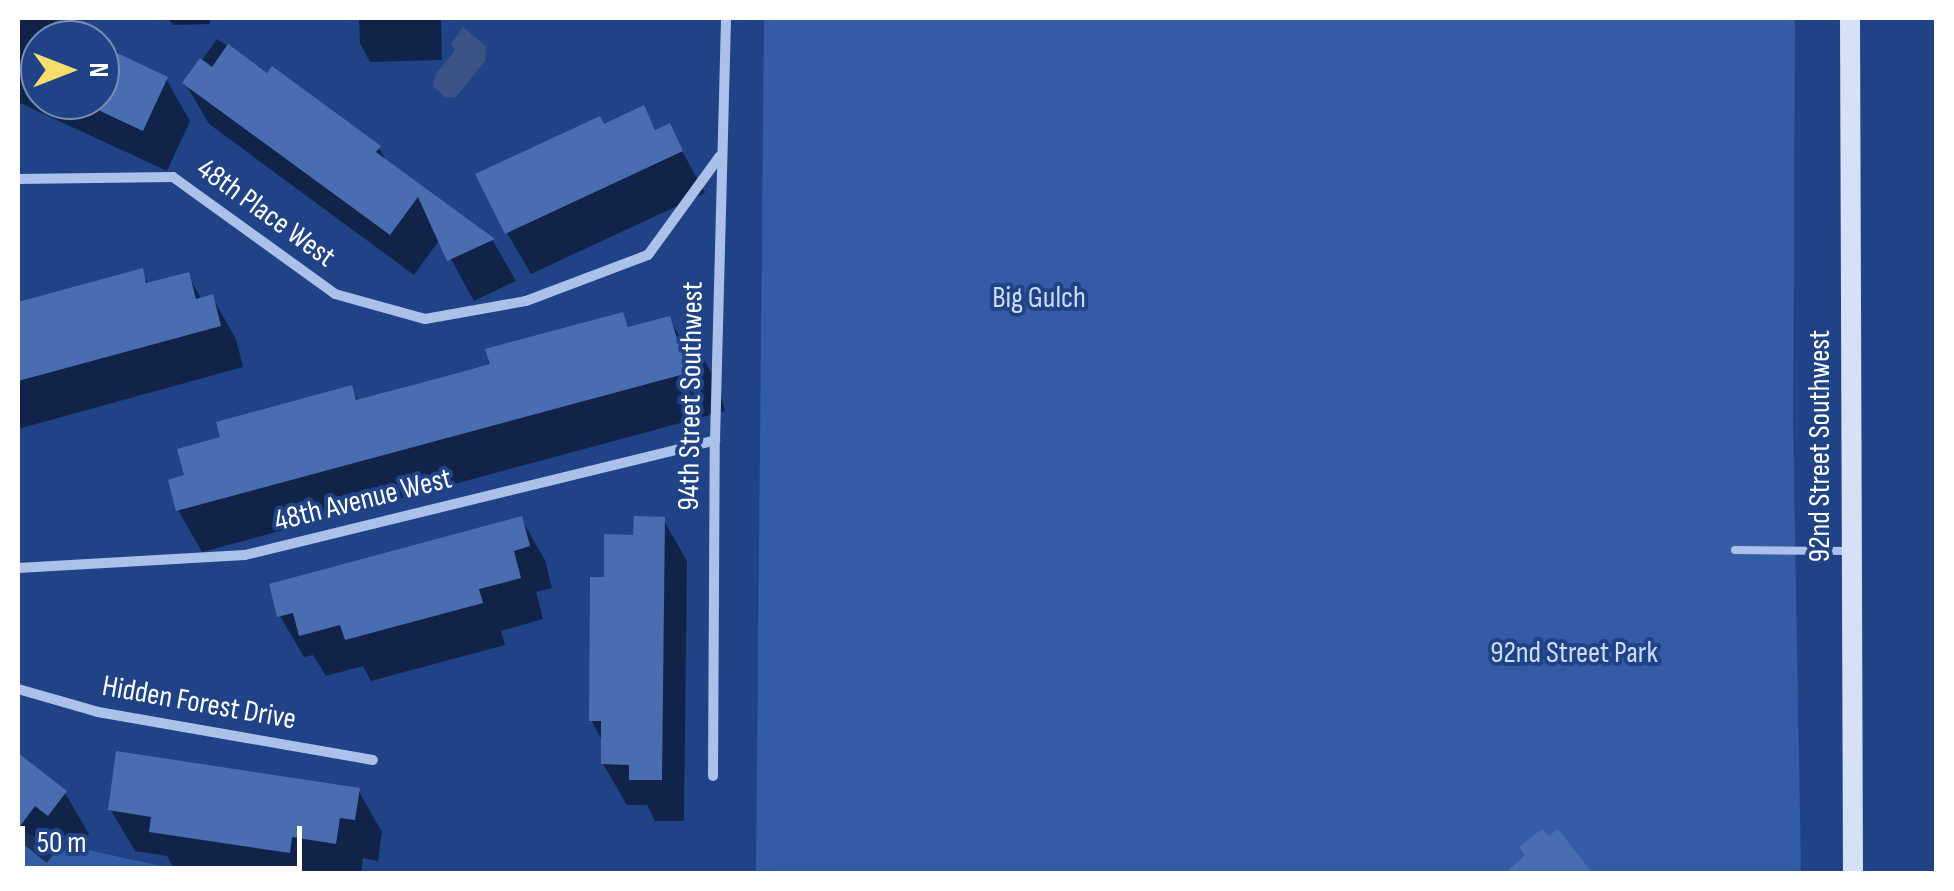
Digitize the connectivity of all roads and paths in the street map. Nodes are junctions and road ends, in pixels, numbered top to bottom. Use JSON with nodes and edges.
{"nodes":[{"id":1,"x":726,"y":18,"type":"edge"},
{"id":2,"x":1850,"y":18,"type":"edge"},
{"id":3,"x":720,"y":156,"type":"junction"},
{"id":4,"x":18,"y":178,"type":"edge"},
{"id":5,"x":714,"y":440,"type":"junction"},
{"id":6,"x":1734,"y":550,"type":"dead end"},
{"id":7,"x":1850,"y":551,"type":"junction"},
{"id":8,"x":18,"y":568,"type":"edge"},
{"id":9,"x":18,"y":688,"type":"edge"},
{"id":10,"x":372,"y":760,"type":"dead end"},
{"id":11,"x":713,"y":776,"type":"dead end"},
{"id":12,"x":1853,"y":874,"type":"edge"}],
"edges":[{"from":1,"to":3,"type":"street","name":"94th Street Southwest"},
{"from":2,"to":7,"type":"street","name":"92nd Street Southwest"},
{"from":3,"to":4,"type":"street","name":"48th Place West"},
{"from":3,"to":5,"type":"street","name":"94th Street Southwest"},
{"from":5,"to":8,"type":"street","name":"48th Avenue West"},
{"from":5,"to":11,"type":"street","name":"94th Street Southwest"},
{"from":6,"to":7,"type":"lane"},
{"from":7,"to":12,"type":"street","name":"92nd Street Southwest"},
{"from":9,"to":10,"type":"street","name":"Hidden Forest Drive"}]}
